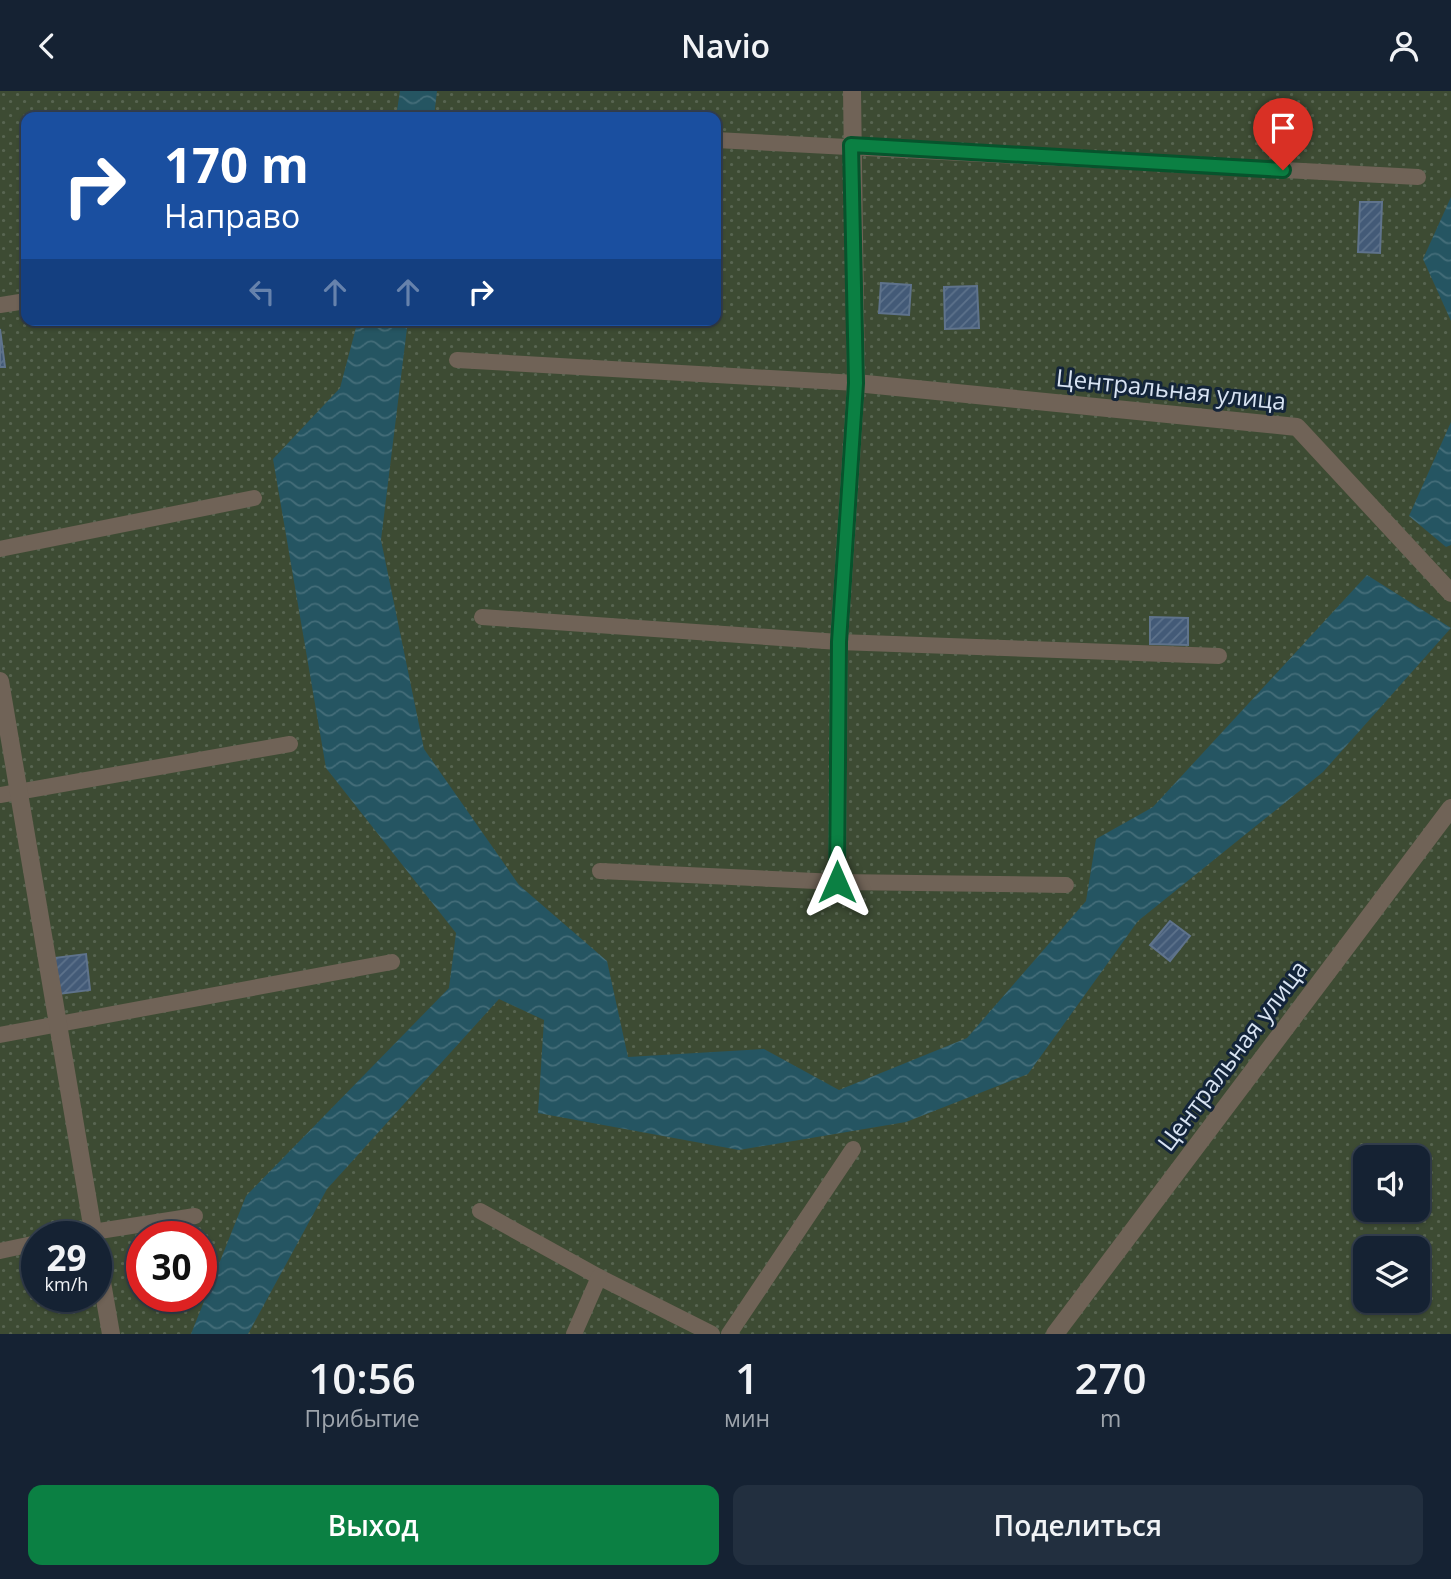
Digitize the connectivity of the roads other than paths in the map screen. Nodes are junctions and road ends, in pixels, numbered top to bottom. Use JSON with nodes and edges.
{"nodes":[{"id":1,"x":852,"y":91,"type":"edge"},
{"id":2,"x":721,"y":140,"type":"edge"},
{"id":3,"x":851,"y":145,"type":"junction"},
{"id":4,"x":1418,"y":177,"type":"dead end"},
{"id":5,"x":21,"y":302,"type":"edge"},
{"id":6,"x":0,"y":305,"type":"edge"},
{"id":7,"x":457,"y":360,"type":"dead end"},
{"id":8,"x":856,"y":383,"type":"junction"},
{"id":9,"x":254,"y":498,"type":"dead end"},
{"id":10,"x":0,"y":549,"type":"edge"},
{"id":11,"x":1451,"y":593,"type":"edge"},
{"id":12,"x":482,"y":617,"type":"dead end"},
{"id":13,"x":839,"y":642,"type":"junction"},
{"id":14,"x":1219,"y":656,"type":"dead end"},
{"id":15,"x":0,"y":681,"type":"edge"},
{"id":16,"x":290,"y":744,"type":"dead end"},
{"id":17,"x":19,"y":793,"type":"junction"},
{"id":18,"x":0,"y":795,"type":"edge"},
{"id":19,"x":1451,"y":808,"type":"edge"},
{"id":20,"x":600,"y":871,"type":"dead end"},
{"id":21,"x":837,"y":882,"type":"junction"},
{"id":22,"x":1066,"y":885,"type":"dead end"},
{"id":23,"x":392,"y":962,"type":"dead end"},
{"id":24,"x":59,"y":1025,"type":"junction"},
{"id":25,"x":0,"y":1035,"type":"edge"},
{"id":26,"x":852,"y":1149,"type":"dead end"},
{"id":27,"x":480,"y":1211,"type":"dead end"},
{"id":28,"x":195,"y":1216,"type":"dead end"},
{"id":29,"x":92,"y":1221,"type":"edge"},
{"id":30,"x":112,"y":1231,"type":"edge"},
{"id":31,"x":21,"y":1246,"type":"edge"},
{"id":32,"x":0,"y":1251,"type":"edge"},
{"id":33,"x":600,"y":1277,"type":"junction"},
{"id":34,"x":107,"y":1312,"type":"edge"},
{"id":35,"x":111,"y":1334,"type":"edge"},
{"id":36,"x":574,"y":1334,"type":"edge"},
{"id":37,"x":712,"y":1334,"type":"edge"},
{"id":38,"x":729,"y":1334,"type":"edge"},
{"id":39,"x":1055,"y":1334,"type":"edge"}],
"edges":[{"from":1,"to":3,"type":"street"},
{"from":2,"to":3,"type":"lane"},
{"from":3,"to":4,"type":"lane"},
{"from":3,"to":8,"type":"street"},
{"from":5,"to":6,"type":"lane"},
{"from":7,"to":8,"type":"lane"},
{"from":8,"to":11,"type":"street","name":"Центральная улица"},
{"from":8,"to":13,"type":"street"},
{"from":9,"to":10,"type":"lane"},
{"from":12,"to":13,"type":"lane"},
{"from":13,"to":14,"type":"lane"},
{"from":13,"to":21,"type":"street"},
{"from":15,"to":17,"type":"street"},
{"from":16,"to":17,"type":"lane"},
{"from":17,"to":18,"type":"lane"},
{"from":17,"to":24,"type":"street"},
{"from":19,"to":39,"type":"street","name":"Центральная улица"},
{"from":20,"to":21,"type":"lane"},
{"from":21,"to":22,"type":"lane"},
{"from":23,"to":24,"type":"lane"},
{"from":24,"to":25,"type":"lane"},
{"from":24,"to":29,"type":"street"},
{"from":26,"to":38,"type":"lane"},
{"from":27,"to":33,"type":"lane"},
{"from":28,"to":30,"type":"lane"},
{"from":31,"to":32,"type":"lane"},
{"from":33,"to":36,"type":"lane"},
{"from":33,"to":37,"type":"lane"},
{"from":34,"to":35,"type":"street"}]}
